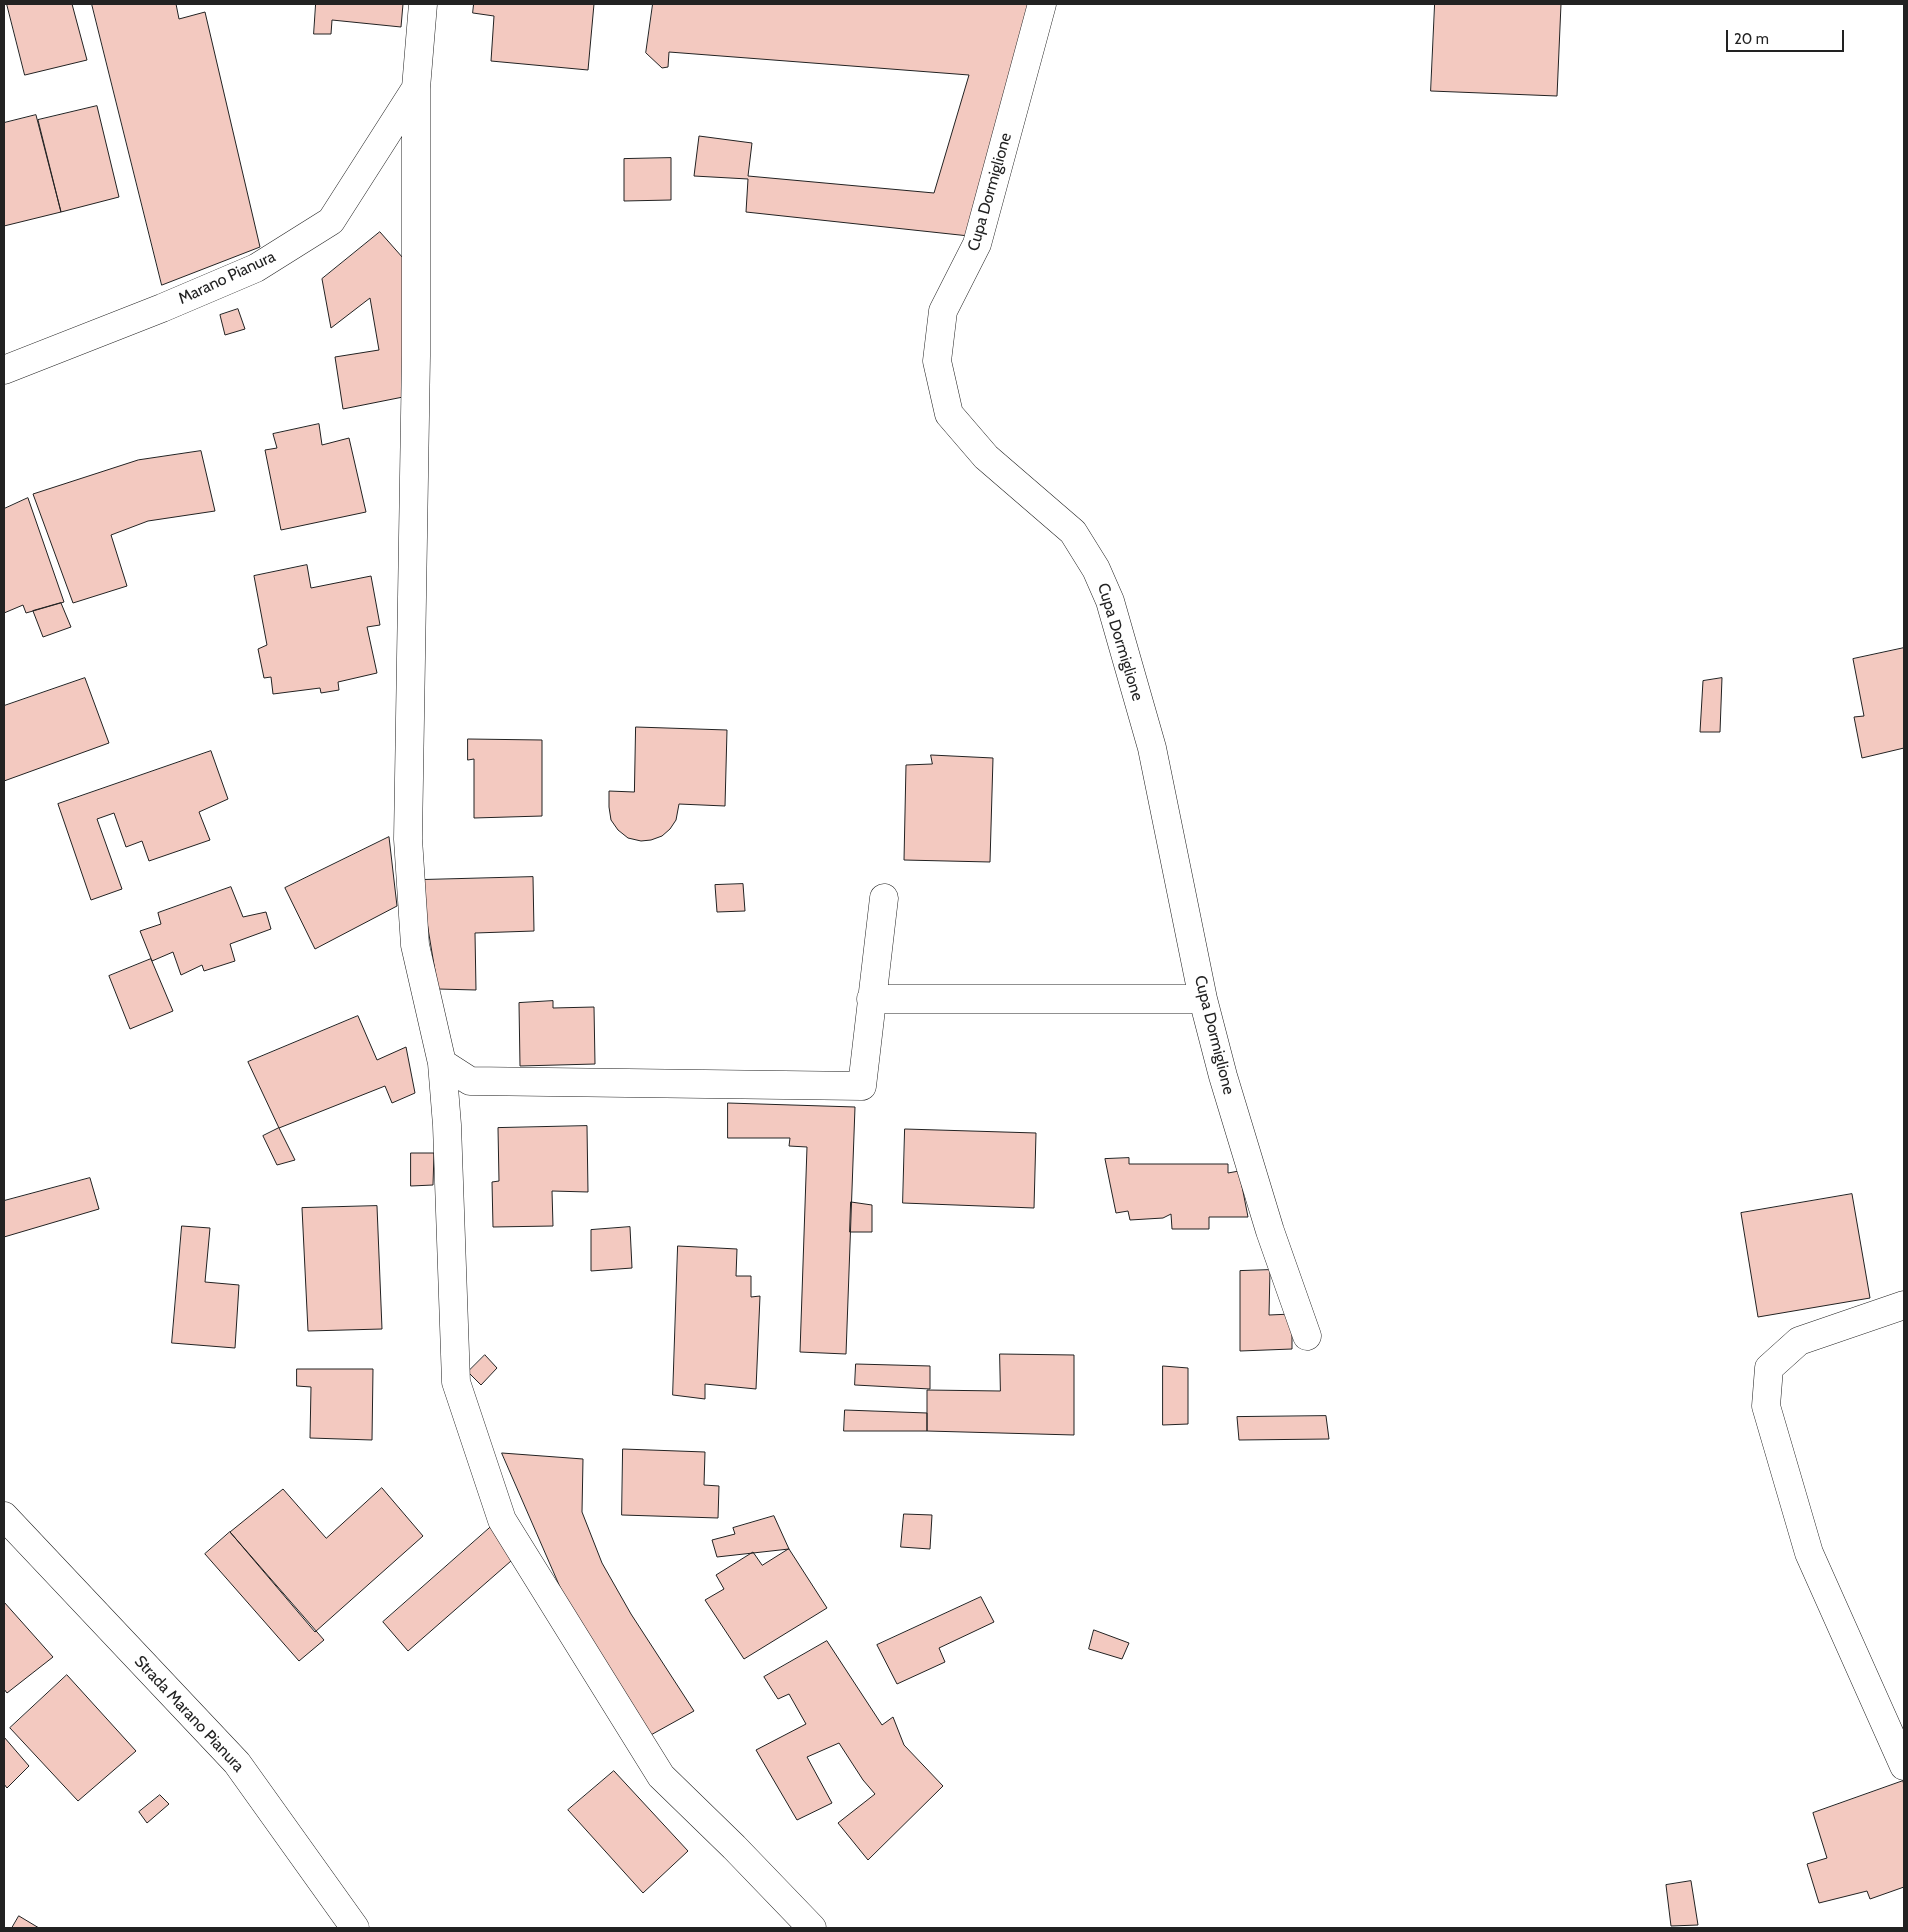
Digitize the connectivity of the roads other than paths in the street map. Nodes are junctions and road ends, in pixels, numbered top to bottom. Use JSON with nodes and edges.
{"nodes":[{"id":1,"x":423,"y":4,"type":"edge"},
{"id":2,"x":1042,"y":4,"type":"edge"},
{"id":3,"x":416,"y":88,"type":"junction"},
{"id":4,"x":4,"y":370,"type":"edge"},
{"id":5,"x":884,"y":898,"type":"dead end"},
{"id":6,"x":1203,"y":998,"type":"junction"},
{"id":7,"x":871,"y":999,"type":"junction"},
{"id":8,"x":442,"y":1064,"type":"junction"},
{"id":9,"x":1904,"y":1305,"type":"edge"},
{"id":10,"x":1307,"y":1336,"type":"dead end"},
{"id":11,"x":4,"y":1516,"type":"edge"},
{"id":12,"x":1904,"y":1766,"type":"edge"},
{"id":13,"x":355,"y":1928,"type":"edge"},
{"id":14,"x":812,"y":1928,"type":"edge"}],
"edges":[{"from":1,"to":3,"type":"street","name":"Marano Pianura"},
{"from":2,"to":6,"type":"street","name":"Cupa Dormiglione"},
{"from":3,"to":4,"type":"street","name":"Marano Pianura"},
{"from":3,"to":8,"type":"street"},
{"from":5,"to":7,"type":"street"},
{"from":6,"to":7,"type":"street"},
{"from":6,"to":10,"type":"street","name":"Cupa Dormiglione"},
{"from":7,"to":8,"type":"street"},
{"from":8,"to":14,"type":"street"},
{"from":9,"to":12,"type":"street"},
{"from":11,"to":13,"type":"street","name":"Strada Marano Pianura"}]}
